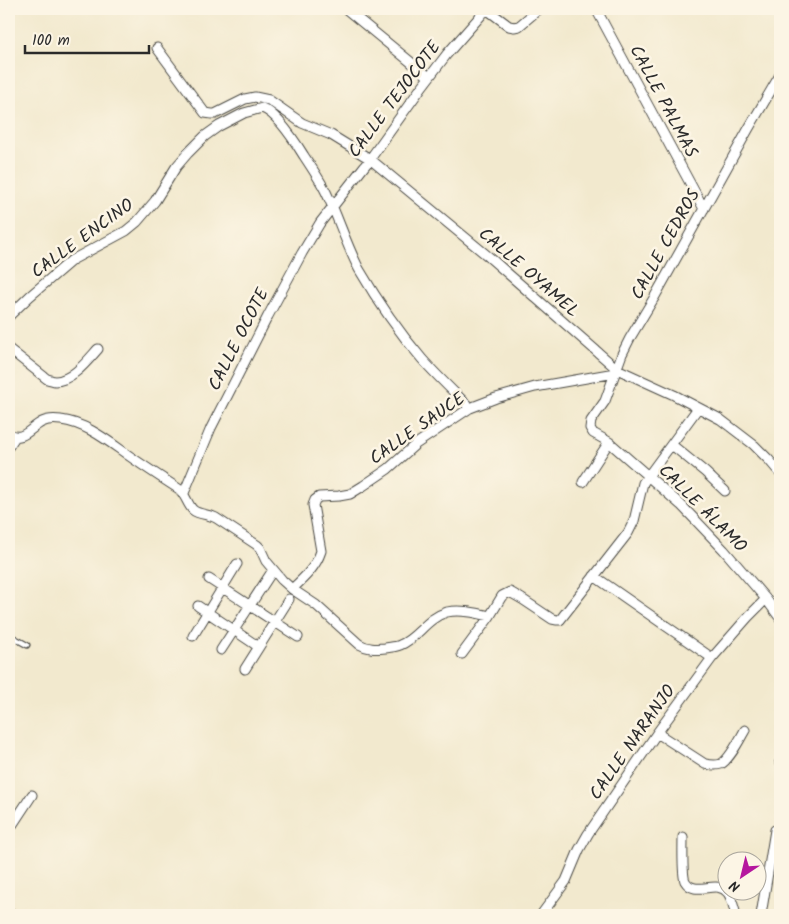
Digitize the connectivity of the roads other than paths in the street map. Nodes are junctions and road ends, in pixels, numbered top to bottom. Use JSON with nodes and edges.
{"nodes":[{"id":1,"x":346,"y":9,"type":"edge"},
{"id":2,"x":539,"y":9,"type":"edge"},
{"id":3,"x":596,"y":9,"type":"edge"},
{"id":4,"x":158,"y":48,"type":"dead end"},
{"id":5,"x":780,"y":75,"type":"edge"},
{"id":6,"x":429,"y":78,"type":"junction"},
{"id":7,"x":370,"y":159,"type":"junction"},
{"id":8,"x":333,"y":207,"type":"junction"},
{"id":9,"x":704,"y":209,"type":"junction"},
{"id":10,"x":9,"y":316,"type":"edge"},
{"id":11,"x":9,"y":349,"type":"edge"},
{"id":12,"x":98,"y":349,"type":"dead end"},
{"id":13,"x":616,"y":371,"type":"junction"},
{"id":14,"x":470,"y":408,"type":"junction"},
{"id":15,"x":698,"y":408,"type":"junction"},
{"id":16,"x":592,"y":433,"type":"joint"},
{"id":17,"x":12,"y":436,"type":"edge"},
{"id":18,"x":609,"y":442,"type":"junction"},
{"id":19,"x":672,"y":445,"type":"junction"},
{"id":20,"x":9,"y":446,"type":"edge"},
{"id":21,"x":780,"y":473,"type":"edge"},
{"id":22,"x":647,"y":475,"type":"junction"},
{"id":23,"x":583,"y":482,"type":"dead end"},
{"id":24,"x":725,"y":491,"type":"dead end"},
{"id":25,"x":184,"y":493,"type":"junction"},
{"id":26,"x":237,"y":564,"type":"dead end"},
{"id":27,"x":273,"y":570,"type":"junction"},
{"id":28,"x":594,"y":576,"type":"junction"},
{"id":29,"x":209,"y":579,"type":"dead end"},
{"id":30,"x":222,"y":588,"type":"junction"},
{"id":31,"x":292,"y":589,"type":"junction"},
{"id":32,"x":289,"y":599,"type":"dead end"},
{"id":33,"x":766,"y":599,"type":"junction"},
{"id":34,"x":250,"y":605,"type":"junction"},
{"id":35,"x":198,"y":606,"type":"dead end"},
{"id":36,"x":207,"y":613,"type":"junction"},
{"id":37,"x":490,"y":616,"type":"junction"},
{"id":38,"x":780,"y":618,"type":"edge"},
{"id":39,"x":275,"y":622,"type":"junction"},
{"id":40,"x":234,"y":630,"type":"junction"},
{"id":41,"x":9,"y":635,"type":"edge"},
{"id":42,"x":193,"y":636,"type":"dead end"},
{"id":43,"x":298,"y":637,"type":"dead end"},
{"id":44,"x":27,"y":645,"type":"dead end"},
{"id":45,"x":259,"y":646,"type":"junction"},
{"id":46,"x":222,"y":650,"type":"dead end"},
{"id":47,"x":462,"y":654,"type":"dead end"},
{"id":48,"x":712,"y":658,"type":"junction"},
{"id":49,"x":245,"y":669,"type":"dead end"},
{"id":50,"x":745,"y":730,"type":"dead end"},
{"id":51,"x":657,"y":733,"type":"junction"},
{"id":52,"x":32,"y":794,"type":"dead end"},
{"id":53,"x":9,"y":830,"type":"edge"},
{"id":54,"x":775,"y":830,"type":"dead end"},
{"id":55,"x":682,"y":837,"type":"dead end"},
{"id":56,"x":9,"y":912,"type":"edge"},
{"id":57,"x":14,"y":915,"type":"edge"},
{"id":58,"x":541,"y":915,"type":"edge"},
{"id":59,"x":736,"y":915,"type":"edge"},
{"id":60,"x":761,"y":915,"type":"edge"}],
"edges":[{"from":1,"to":6,"type":"street"},
{"from":2,"to":6,"type":"street","name":"CALLE TEJOCOTE"},
{"from":3,"to":9,"type":"street","name":"CALLE PALMAS"},
{"from":4,"to":7,"type":"street","name":"CALLE OYAMEL"},
{"from":5,"to":9,"type":"street","name":"CALLE CEDROS"},
{"from":6,"to":7,"type":"street","name":"CALLE TEJOCOTE"},
{"from":7,"to":8,"type":"street","name":"CALLE TEJOCOTE"},
{"from":7,"to":13,"type":"street","name":"CALLE OYAMEL"},
{"from":8,"to":10,"type":"street","name":"CALLE ENCINO"},
{"from":8,"to":14,"type":"street"},
{"from":8,"to":25,"type":"street","name":"CALLE OCOTE"},
{"from":9,"to":13,"type":"street","name":"CALLE CEDROS"},
{"from":11,"to":12,"type":"street"},
{"from":13,"to":14,"type":"street","name":"CALLE SAUCE"},
{"from":13,"to":15,"type":"street","name":"CALLE OYAMEL"},
{"from":13,"to":16,"type":"street","name":"CALLE CEDROS"},
{"from":14,"to":31,"type":"street","name":"CALLE SAUCE"},
{"from":15,"to":19,"type":"street"},
{"from":15,"to":21,"type":"street","name":"CALLE OYAMEL"},
{"from":16,"to":18,"type":"street","name":"CALLE ÁLAMO"},
{"from":17,"to":20,"type":"street"},
{"from":17,"to":25,"type":"street"},
{"from":18,"to":22,"type":"street","name":"CALLE ÁLAMO"},
{"from":18,"to":23,"type":"street"},
{"from":19,"to":22,"type":"street"},
{"from":19,"to":24,"type":"street"},
{"from":22,"to":28,"type":"street"},
{"from":22,"to":33,"type":"street","name":"CALLE ÁLAMO"},
{"from":25,"to":27,"type":"street"},
{"from":26,"to":30,"type":"street"},
{"from":27,"to":31,"type":"street"},
{"from":27,"to":34,"type":"street"},
{"from":28,"to":37,"type":"street"},
{"from":28,"to":48,"type":"street"},
{"from":29,"to":30,"type":"street"},
{"from":30,"to":34,"type":"street"},
{"from":30,"to":36,"type":"street"},
{"from":31,"to":37,"type":"street"},
{"from":32,"to":39,"type":"street"},
{"from":33,"to":38,"type":"street","name":"CALLE ÁLAMO"},
{"from":33,"to":48,"type":"street","name":"CALLE NARANJO"},
{"from":34,"to":39,"type":"street"},
{"from":34,"to":40,"type":"street"},
{"from":35,"to":36,"type":"street"},
{"from":36,"to":40,"type":"street"},
{"from":36,"to":42,"type":"street"},
{"from":37,"to":47,"type":"street"},
{"from":39,"to":43,"type":"street"},
{"from":39,"to":45,"type":"street"},
{"from":40,"to":45,"type":"street"},
{"from":40,"to":46,"type":"street"},
{"from":41,"to":44,"type":"lane"},
{"from":45,"to":49,"type":"street"},
{"from":48,"to":51,"type":"street","name":"CALLE NARANJO"},
{"from":50,"to":51,"type":"street"},
{"from":51,"to":58,"type":"street","name":"CALLE NARANJO"},
{"from":52,"to":53,"type":"street"},
{"from":54,"to":60,"type":"street"},
{"from":55,"to":59,"type":"street"},
{"from":56,"to":57,"type":"street"}]}
